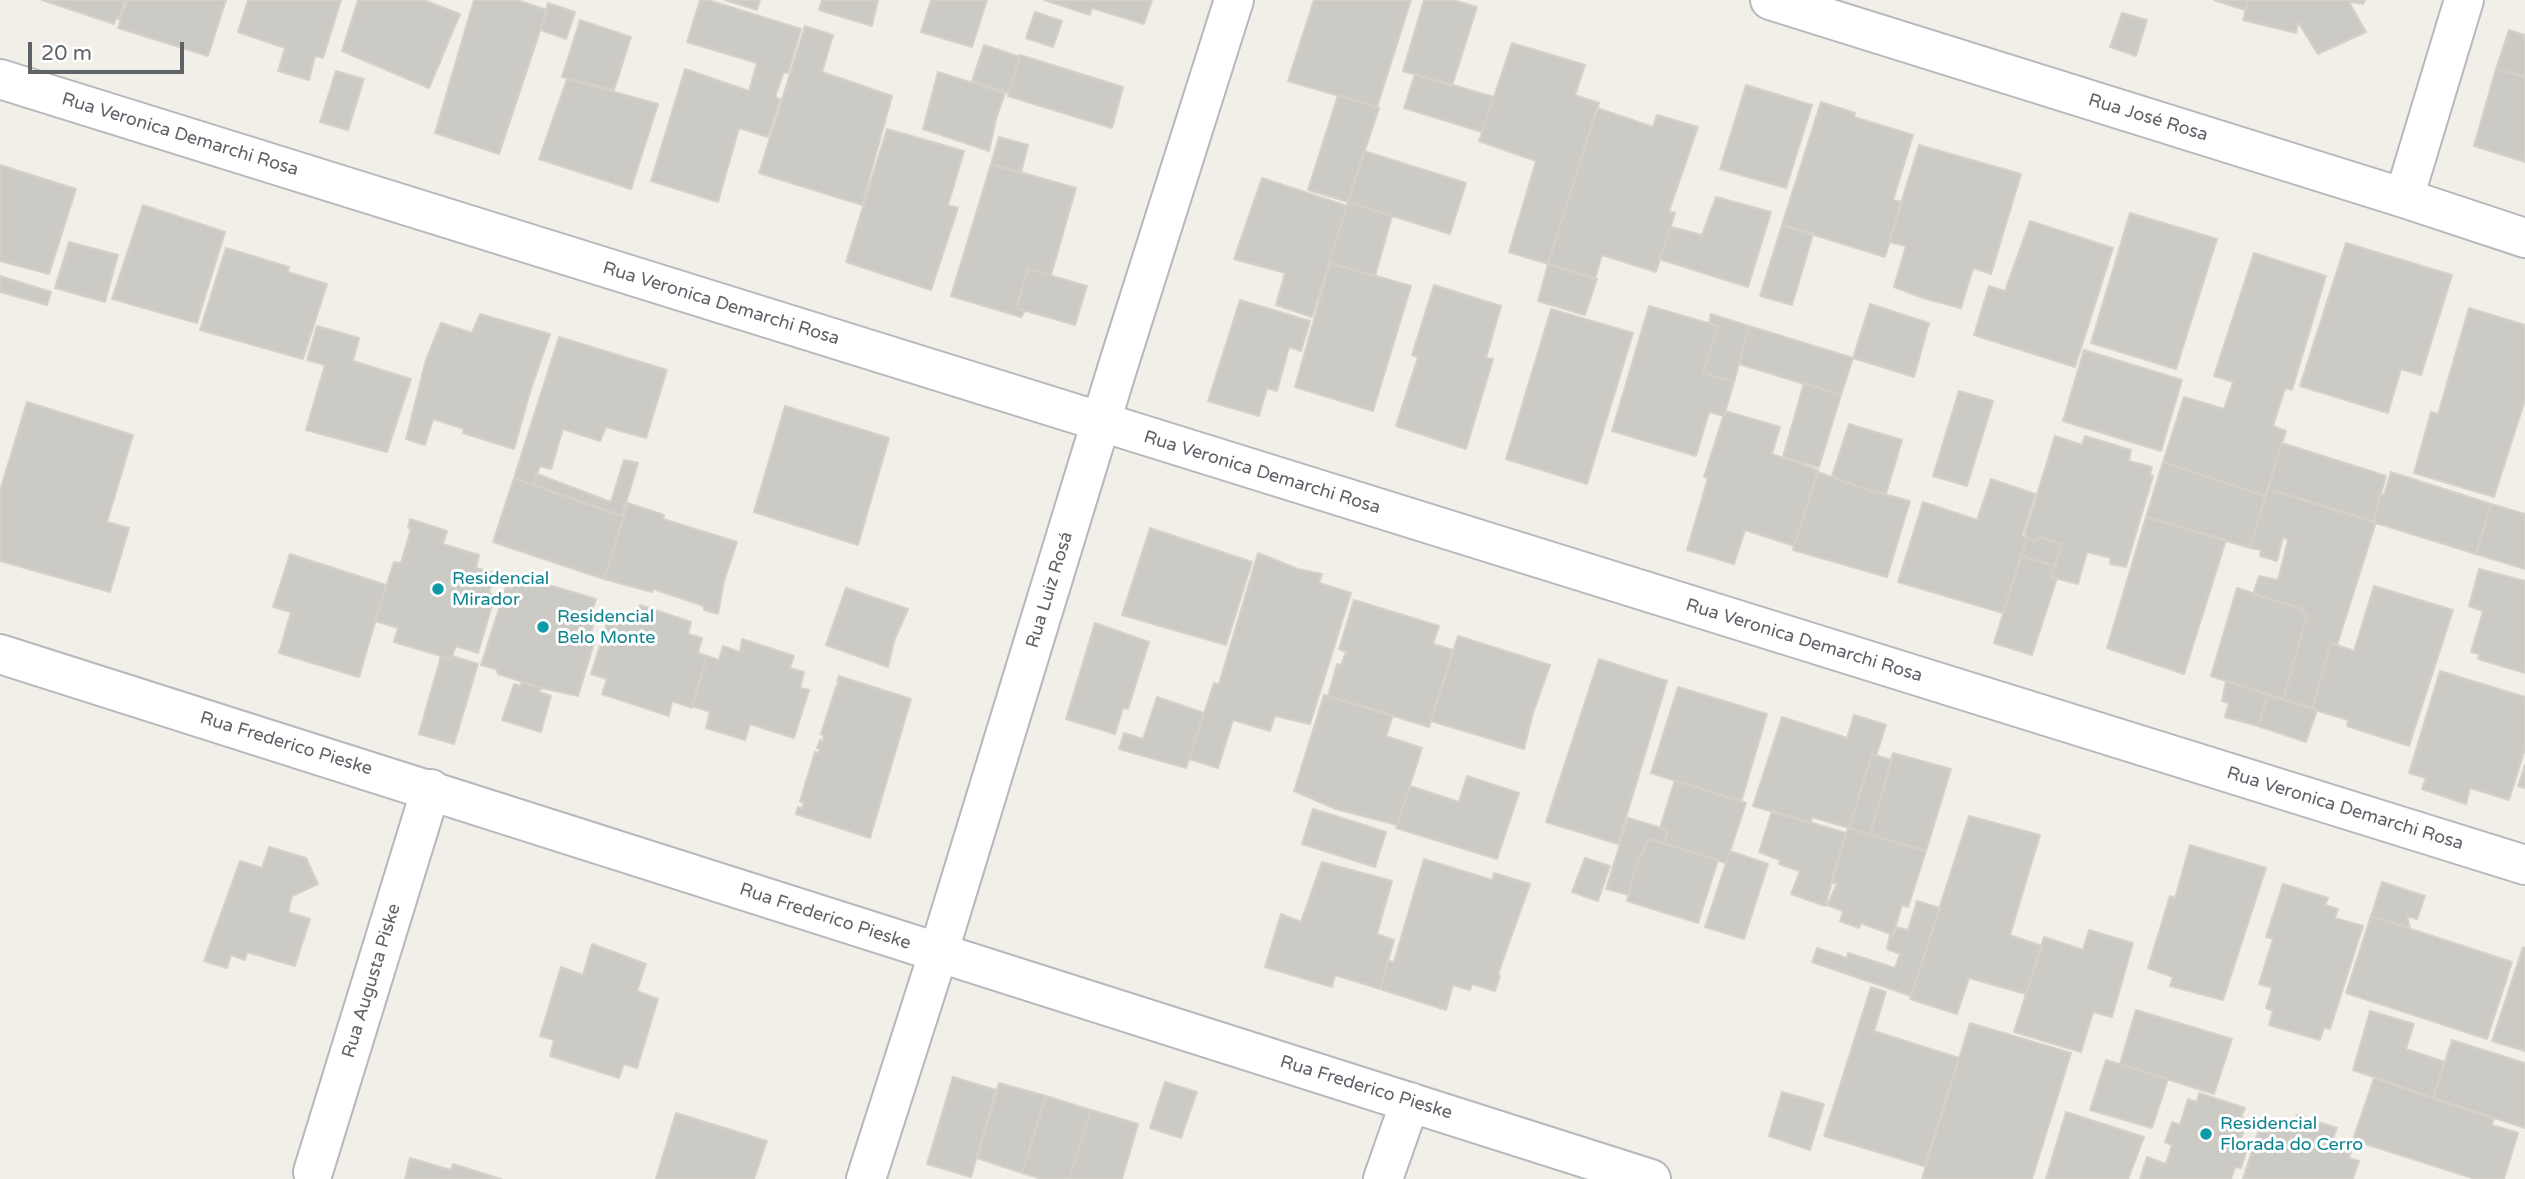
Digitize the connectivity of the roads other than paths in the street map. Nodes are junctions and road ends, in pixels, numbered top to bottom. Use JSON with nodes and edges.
{"nodes":[{"id":1,"x":1234,"y":0,"type":"edge"},
{"id":2,"x":1770,"y":0,"type":"edge"},
{"id":3,"x":2464,"y":0,"type":"edge"},
{"id":4,"x":0,"y":79,"type":"edge"},
{"id":5,"x":2404,"y":198,"type":"junction"},
{"id":6,"x":2525,"y":238,"type":"edge"},
{"id":7,"x":1101,"y":423,"type":"junction"},
{"id":8,"x":0,"y":654,"type":"edge"},
{"id":9,"x":431,"y":789,"type":"junction"},
{"id":10,"x":2525,"y":865,"type":"edge"},
{"id":11,"x":938,"y":954,"type":"junction"},
{"id":12,"x":1410,"y":1102,"type":"junction"},
{"id":13,"x":313,"y":1172,"type":"dead end"},
{"id":14,"x":866,"y":1179,"type":"edge"},
{"id":15,"x":1383,"y":1179,"type":"edge"},
{"id":16,"x":1651,"y":1179,"type":"edge"}],
"edges":[{"from":1,"to":7,"type":"street","name":"Rua Luiz Rosá"},
{"from":2,"to":5,"type":"street","name":"Rua José Rosa"},
{"from":3,"to":5,"type":"street"},
{"from":4,"to":7,"type":"street","name":"Rua Veronica Demarchi Rosa"},
{"from":5,"to":6,"type":"street","name":"Rua José Rosa"},
{"from":7,"to":10,"type":"street","name":"Rua Veronica Demarchi Rosa"},
{"from":7,"to":11,"type":"street","name":"Rua Luiz Rosá"},
{"from":8,"to":9,"type":"street","name":"Rua Frederico Pieske"},
{"from":9,"to":11,"type":"street","name":"Rua Frederico Pieske"},
{"from":9,"to":13,"type":"street","name":"Rua Augusta Piske"},
{"from":11,"to":12,"type":"street","name":"Rua Frederico Pieske"},
{"from":11,"to":14,"type":"street","name":"Rua Luiz Rosá"},
{"from":12,"to":15,"type":"street"},
{"from":12,"to":16,"type":"street","name":"Rua Frederico Pieske"}]}
